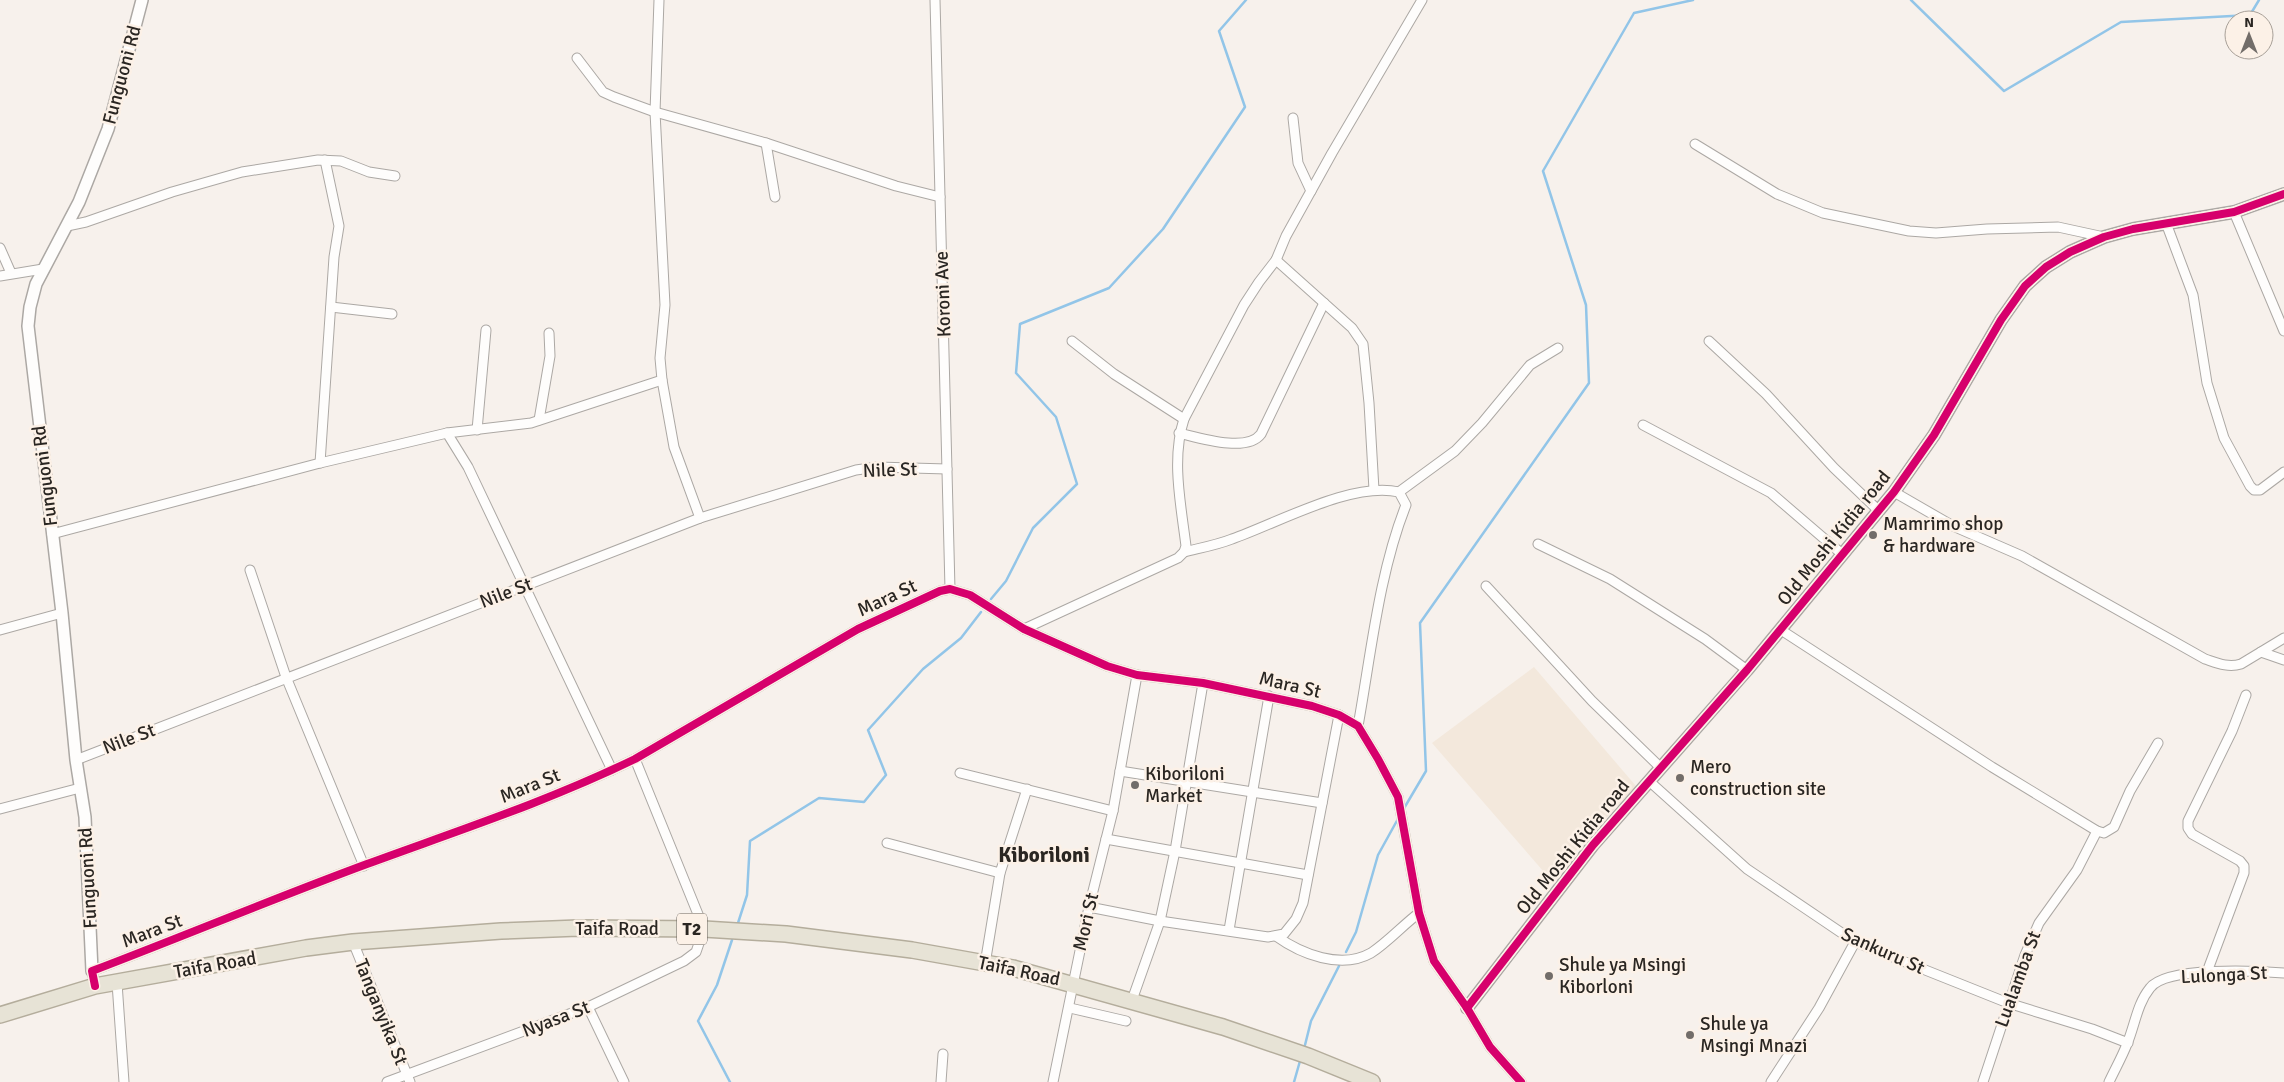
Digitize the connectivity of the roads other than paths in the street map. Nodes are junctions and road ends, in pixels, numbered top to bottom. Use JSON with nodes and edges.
{"nodes":[{"id":1,"x":142,"y":0,"type":"edge"},
{"id":2,"x":659,"y":0,"type":"edge"},
{"id":3,"x":935,"y":0,"type":"edge"},
{"id":4,"x":1422,"y":0,"type":"edge"},
{"id":5,"x":577,"y":58,"type":"dead end"},
{"id":6,"x":656,"y":112,"type":"junction"},
{"id":7,"x":1293,"y":118,"type":"dead end"},
{"id":8,"x":766,"y":143,"type":"junction"},
{"id":9,"x":1695,"y":144,"type":"dead end"},
{"id":10,"x":325,"y":160,"type":"junction"},
{"id":11,"x":395,"y":176,"type":"dead end"},
{"id":12,"x":1311,"y":191,"type":"junction"},
{"id":13,"x":2284,"y":194,"type":"edge"},
{"id":14,"x":776,"y":197,"type":"dead end"},
{"id":15,"x":940,"y":197,"type":"junction"},
{"id":16,"x":2234,"y":212,"type":"junction"},
{"id":17,"x":2166,"y":223,"type":"junction"},
{"id":18,"x":67,"y":226,"type":"junction"},
{"id":19,"x":2104,"y":237,"type":"junction"},
{"id":20,"x":0,"y":248,"type":"edge"},
{"id":21,"x":1276,"y":260,"type":"junction"},
{"id":22,"x":43,"y":269,"type":"junction"},
{"id":23,"x":11,"y":272,"type":"junction"},
{"id":24,"x":0,"y":276,"type":"edge"},
{"id":25,"x":1324,"y":302,"type":"junction"},
{"id":26,"x":331,"y":306,"type":"junction"},
{"id":27,"x":392,"y":314,"type":"dead end"},
{"id":28,"x":486,"y":330,"type":"dead end"},
{"id":29,"x":2284,"y":331,"type":"edge"},
{"id":30,"x":549,"y":333,"type":"dead end"},
{"id":31,"x":1072,"y":341,"type":"dead end"},
{"id":32,"x":1708,"y":341,"type":"dead end"},
{"id":33,"x":1558,"y":348,"type":"dead end"},
{"id":34,"x":662,"y":380,"type":"junction"},
{"id":35,"x":1184,"y":419,"type":"junction"},
{"id":36,"x":539,"y":420,"type":"junction"},
{"id":37,"x":1642,"y":425,"type":"dead end"},
{"id":38,"x":477,"y":430,"type":"junction"},
{"id":39,"x":447,"y":433,"type":"junction"},
{"id":40,"x":1180,"y":433,"type":"junction"},
{"id":41,"x":320,"y":463,"type":"junction"},
{"id":42,"x":947,"y":470,"type":"junction"},
{"id":43,"x":2284,"y":472,"type":"edge"},
{"id":44,"x":1374,"y":490,"type":"junction"},
{"id":45,"x":1399,"y":492,"type":"junction"},
{"id":46,"x":1894,"y":492,"type":"junction"},
{"id":47,"x":1878,"y":510,"type":"junction"},
{"id":48,"x":700,"y":518,"type":"junction"},
{"id":49,"x":52,"y":534,"type":"junction"},
{"id":50,"x":1538,"y":544,"type":"dead end"},
{"id":51,"x":1184,"y":552,"type":"junction"},
{"id":52,"x":1842,"y":554,"type":"junction"},
{"id":53,"x":250,"y":570,"type":"dead end"},
{"id":54,"x":525,"y":586,"type":"junction"},
{"id":55,"x":1486,"y":586,"type":"dead end"},
{"id":56,"x":950,"y":589,"type":"junction"},
{"id":57,"x":62,"y":613,"type":"junction"},
{"id":58,"x":1024,"y":629,"type":"junction"},
{"id":59,"x":0,"y":630,"type":"edge"},
{"id":60,"x":1781,"y":630,"type":"junction"},
{"id":61,"x":2284,"y":638,"type":"edge"},
{"id":62,"x":2261,"y":652,"type":"junction"},
{"id":63,"x":2284,"y":660,"type":"edge"},
{"id":64,"x":1747,"y":670,"type":"junction"},
{"id":65,"x":1137,"y":674,"type":"junction"},
{"id":66,"x":286,"y":677,"type":"junction"},
{"id":67,"x":1204,"y":683,"type":"junction"},
{"id":68,"x":2246,"y":695,"type":"dead end"},
{"id":69,"x":1269,"y":696,"type":"junction"},
{"id":70,"x":1339,"y":715,"type":"junction"},
{"id":71,"x":1358,"y":726,"type":"junction"},
{"id":72,"x":2158,"y":743,"type":"dead end"},
{"id":73,"x":635,"y":759,"type":"junction"},
{"id":74,"x":76,"y":760,"type":"junction"},
{"id":75,"x":1661,"y":768,"type":"junction"},
{"id":76,"x":612,"y":770,"type":"junction"},
{"id":77,"x":1120,"y":771,"type":"junction"},
{"id":78,"x":960,"y":774,"type":"dead end"},
{"id":79,"x":1187,"y":780,"type":"junction"},
{"id":80,"x":1649,"y":780,"type":"junction"},
{"id":81,"x":80,"y":788,"type":"junction"},
{"id":82,"x":1027,"y":789,"type":"junction"},
{"id":83,"x":1254,"y":792,"type":"junction"},
{"id":84,"x":1322,"y":803,"type":"junction"},
{"id":85,"x":0,"y":809,"type":"edge"},
{"id":86,"x":1113,"y":810,"type":"junction"},
{"id":87,"x":2097,"y":831,"type":"junction"},
{"id":88,"x":1106,"y":839,"type":"junction"},
{"id":89,"x":887,"y":843,"type":"dead end"},
{"id":90,"x":1175,"y":851,"type":"junction"},
{"id":91,"x":1241,"y":864,"type":"junction"},
{"id":92,"x":364,"y":866,"type":"junction"},
{"id":93,"x":1000,"y":872,"type":"junction"},
{"id":94,"x":1308,"y":876,"type":"junction"},
{"id":95,"x":1089,"y":907,"type":"junction"},
{"id":96,"x":1419,"y":913,"type":"junction"},
{"id":97,"x":1160,"y":921,"type":"junction"},
{"id":98,"x":704,"y":930,"type":"junction"},
{"id":99,"x":1229,"y":930,"type":"junction"},
{"id":100,"x":1276,"y":936,"type":"junction"},
{"id":101,"x":353,"y":942,"type":"junction"},
{"id":102,"x":1855,"y":942,"type":"junction"},
{"id":103,"x":985,"y":964,"type":"junction"},
{"id":104,"x":2207,"y":972,"type":"junction"},
{"id":105,"x":2284,"y":972,"type":"edge"},
{"id":106,"x":94,"y":979,"type":"junction"},
{"id":107,"x":117,"y":983,"type":"junction"},
{"id":108,"x":1073,"y":983,"type":"junction"},
{"id":109,"x":1131,"y":1002,"type":"junction"},
{"id":110,"x":2008,"y":1003,"type":"junction"},
{"id":111,"x":588,"y":1007,"type":"junction"},
{"id":112,"x":1070,"y":1008,"type":"junction"},
{"id":113,"x":1467,"y":1008,"type":"junction"},
{"id":114,"x":0,"y":1015,"type":"edge"},
{"id":115,"x":1126,"y":1021,"type":"dead end"},
{"id":116,"x":2128,"y":1043,"type":"junction"},
{"id":117,"x":943,"y":1054,"type":"dead end"},
{"id":118,"x":408,"y":1078,"type":"edge"},
{"id":119,"x":124,"y":1082,"type":"edge"},
{"id":120,"x":387,"y":1082,"type":"edge"},
{"id":121,"x":624,"y":1082,"type":"edge"},
{"id":122,"x":941,"y":1082,"type":"edge"},
{"id":123,"x":1053,"y":1082,"type":"edge"},
{"id":124,"x":1372,"y":1082,"type":"edge"},
{"id":125,"x":1521,"y":1082,"type":"edge"},
{"id":126,"x":1771,"y":1082,"type":"edge"},
{"id":127,"x":1983,"y":1082,"type":"edge"},
{"id":128,"x":2109,"y":1082,"type":"edge"}],
"edges":[{"from":1,"to":18,"type":"street","name":"Funguoni Rd"},
{"from":2,"to":6,"type":"street"},
{"from":3,"to":15,"type":"street","name":"Koroni Ave"},
{"from":4,"to":12,"type":"street"},
{"from":5,"to":6,"type":"street"},
{"from":6,"to":8,"type":"street"},
{"from":6,"to":34,"type":"street"},
{"from":7,"to":12,"type":"street"},
{"from":8,"to":14,"type":"street"},
{"from":8,"to":15,"type":"street"},
{"from":9,"to":19,"type":"street"},
{"from":10,"to":11,"type":"street"},
{"from":10,"to":18,"type":"street"},
{"from":10,"to":26,"type":"street"},
{"from":12,"to":21,"type":"street"},
{"from":13,"to":16,"type":"street","name":"Old Moshi Kidia road"},
{"from":15,"to":42,"type":"street","name":"Koroni Ave"},
{"from":16,"to":17,"type":"street","name":"Old Moshi Kidia road"},
{"from":16,"to":29,"type":"street"},
{"from":17,"to":19,"type":"street","name":"Old Moshi Kidia road"},
{"from":17,"to":43,"type":"street"},
{"from":18,"to":22,"type":"street","name":"Funguoni Rd"},
{"from":19,"to":46,"type":"street","name":"Old Moshi Kidia road"},
{"from":20,"to":23,"type":"street"},
{"from":21,"to":25,"type":"street"},
{"from":21,"to":35,"type":"street"},
{"from":22,"to":23,"type":"street"},
{"from":22,"to":49,"type":"street","name":"Funguoni Rd"},
{"from":23,"to":24,"type":"street"},
{"from":25,"to":40,"type":"street"},
{"from":25,"to":44,"type":"street"},
{"from":26,"to":27,"type":"street"},
{"from":26,"to":41,"type":"street"},
{"from":28,"to":38,"type":"street"},
{"from":30,"to":36,"type":"street"},
{"from":31,"to":35,"type":"street"},
{"from":32,"to":47,"type":"street"},
{"from":33,"to":45,"type":"street"},
{"from":34,"to":36,"type":"street"},
{"from":34,"to":48,"type":"street"},
{"from":35,"to":40,"type":"street"},
{"from":36,"to":38,"type":"street"},
{"from":37,"to":52,"type":"street"},
{"from":38,"to":39,"type":"street"},
{"from":39,"to":41,"type":"street"},
{"from":39,"to":54,"type":"street"},
{"from":40,"to":51,"type":"street"},
{"from":41,"to":49,"type":"street"},
{"from":42,"to":48,"type":"street","name":"Nile St"},
{"from":42,"to":56,"type":"street","name":"Koroni Ave"},
{"from":44,"to":45,"type":"street"},
{"from":44,"to":51,"type":"street"},
{"from":45,"to":71,"type":"street"},
{"from":46,"to":47,"type":"street","name":"Old Moshi Kidia road"},
{"from":46,"to":62,"type":"street"},
{"from":47,"to":52,"type":"street","name":"Old Moshi Kidia road"},
{"from":48,"to":54,"type":"street","name":"Nile St"},
{"from":49,"to":57,"type":"street","name":"Funguoni Rd"},
{"from":50,"to":64,"type":"street"},
{"from":51,"to":58,"type":"street"},
{"from":52,"to":60,"type":"street","name":"Old Moshi Kidia road"},
{"from":53,"to":66,"type":"street"},
{"from":54,"to":66,"type":"street","name":"Nile St"},
{"from":54,"to":76,"type":"street"},
{"from":55,"to":75,"type":"street"},
{"from":56,"to":58,"type":"street","name":"Mara St"},
{"from":56,"to":73,"type":"street","name":"Mara St"},
{"from":57,"to":59,"type":"street"},
{"from":57,"to":74,"type":"street","name":"Funguoni Rd"},
{"from":58,"to":65,"type":"street","name":"Mara St"},
{"from":60,"to":64,"type":"street","name":"Old Moshi Kidia road"},
{"from":60,"to":87,"type":"street"},
{"from":61,"to":62,"type":"street"},
{"from":62,"to":63,"type":"street"},
{"from":64,"to":75,"type":"street","name":"Old Moshi Kidia road"},
{"from":65,"to":67,"type":"street","name":"Mara St"},
{"from":65,"to":77,"type":"street","name":"Mori St"},
{"from":66,"to":74,"type":"street","name":"Nile St"},
{"from":66,"to":92,"type":"street"},
{"from":67,"to":69,"type":"street","name":"Mara St"},
{"from":67,"to":79,"type":"street"},
{"from":68,"to":104,"type":"street"},
{"from":69,"to":70,"type":"street","name":"Mara St"},
{"from":69,"to":83,"type":"street"},
{"from":70,"to":71,"type":"street","name":"Mara St"},
{"from":70,"to":84,"type":"street"},
{"from":71,"to":96,"type":"street"},
{"from":72,"to":87,"type":"street"},
{"from":73,"to":76,"type":"street","name":"Mara St"},
{"from":73,"to":98,"type":"street"},
{"from":74,"to":81,"type":"street","name":"Funguoni Rd"},
{"from":75,"to":80,"type":"street","name":"Old Moshi Kidia road"},
{"from":76,"to":92,"type":"street","name":"Mara St"},
{"from":77,"to":79,"type":"street"},
{"from":77,"to":86,"type":"street","name":"Mori St"},
{"from":78,"to":82,"type":"street"},
{"from":79,"to":83,"type":"street"},
{"from":79,"to":90,"type":"street"},
{"from":80,"to":102,"type":"street","name":"Sankuru St"},
{"from":80,"to":113,"type":"street","name":"Old Moshi Kidia road"},
{"from":81,"to":85,"type":"street"},
{"from":81,"to":106,"type":"street","name":"Funguoni Rd"},
{"from":82,"to":86,"type":"street"},
{"from":82,"to":93,"type":"street"},
{"from":83,"to":84,"type":"street"},
{"from":83,"to":91,"type":"street"},
{"from":84,"to":94,"type":"street"},
{"from":86,"to":88,"type":"street","name":"Mori St"},
{"from":87,"to":110,"type":"street","name":"Lualamba St"},
{"from":88,"to":90,"type":"street"},
{"from":88,"to":95,"type":"street","name":"Mori St"},
{"from":89,"to":93,"type":"street"},
{"from":90,"to":91,"type":"street"},
{"from":90,"to":97,"type":"street"},
{"from":91,"to":94,"type":"street"},
{"from":91,"to":99,"type":"street"},
{"from":92,"to":106,"type":"street","name":"Mara St"},
{"from":93,"to":103,"type":"street"},
{"from":94,"to":100,"type":"street"},
{"from":95,"to":97,"type":"street"},
{"from":95,"to":108,"type":"street","name":"Mori St"},
{"from":96,"to":100,"type":"street"},
{"from":96,"to":113,"type":"street"},
{"from":97,"to":99,"type":"street"},
{"from":97,"to":109,"type":"street"},
{"from":98,"to":101,"type":"highway","name":"Taifa Road","number":"T2"},
{"from":98,"to":103,"type":"highway","name":"Taifa Road","number":"T2"},
{"from":98,"to":111,"type":"street","name":"Nyasa St"},
{"from":99,"to":100,"type":"street"},
{"from":101,"to":107,"type":"highway","name":"Taifa Road","number":"T2"},
{"from":101,"to":118,"type":"street","name":"Tanganyika St"},
{"from":102,"to":110,"type":"street","name":"Sankuru St"},
{"from":102,"to":126,"type":"street"},
{"from":103,"to":108,"type":"highway","name":"Taifa Road","number":"T2"},
{"from":104,"to":105,"type":"street","name":"Lulonga St"},
{"from":104,"to":116,"type":"street","name":"Lulonga St"},
{"from":106,"to":107,"type":"highway","name":"Taifa Road","number":"T2"},
{"from":106,"to":114,"type":"highway","name":"Taifa Road","number":"T2"},
{"from":107,"to":119,"type":"street"},
{"from":108,"to":109,"type":"highway","name":"Taifa Road","number":"T2"},
{"from":108,"to":112,"type":"street","name":"Mori St"},
{"from":109,"to":124,"type":"highway","name":"Taifa Road","number":"T2"},
{"from":110,"to":116,"type":"street","name":"Sankuru St"},
{"from":110,"to":127,"type":"street","name":"Lualamba St"},
{"from":111,"to":118,"type":"street","name":"Nyasa St"},
{"from":111,"to":121,"type":"street"},
{"from":112,"to":115,"type":"street"},
{"from":112,"to":123,"type":"street","name":"Mori St"},
{"from":113,"to":125,"type":"street"},
{"from":116,"to":128,"type":"street","name":"Lulonga St"},
{"from":117,"to":122,"type":"street"},
{"from":118,"to":120,"type":"street","name":"Nyasa St"}]}
